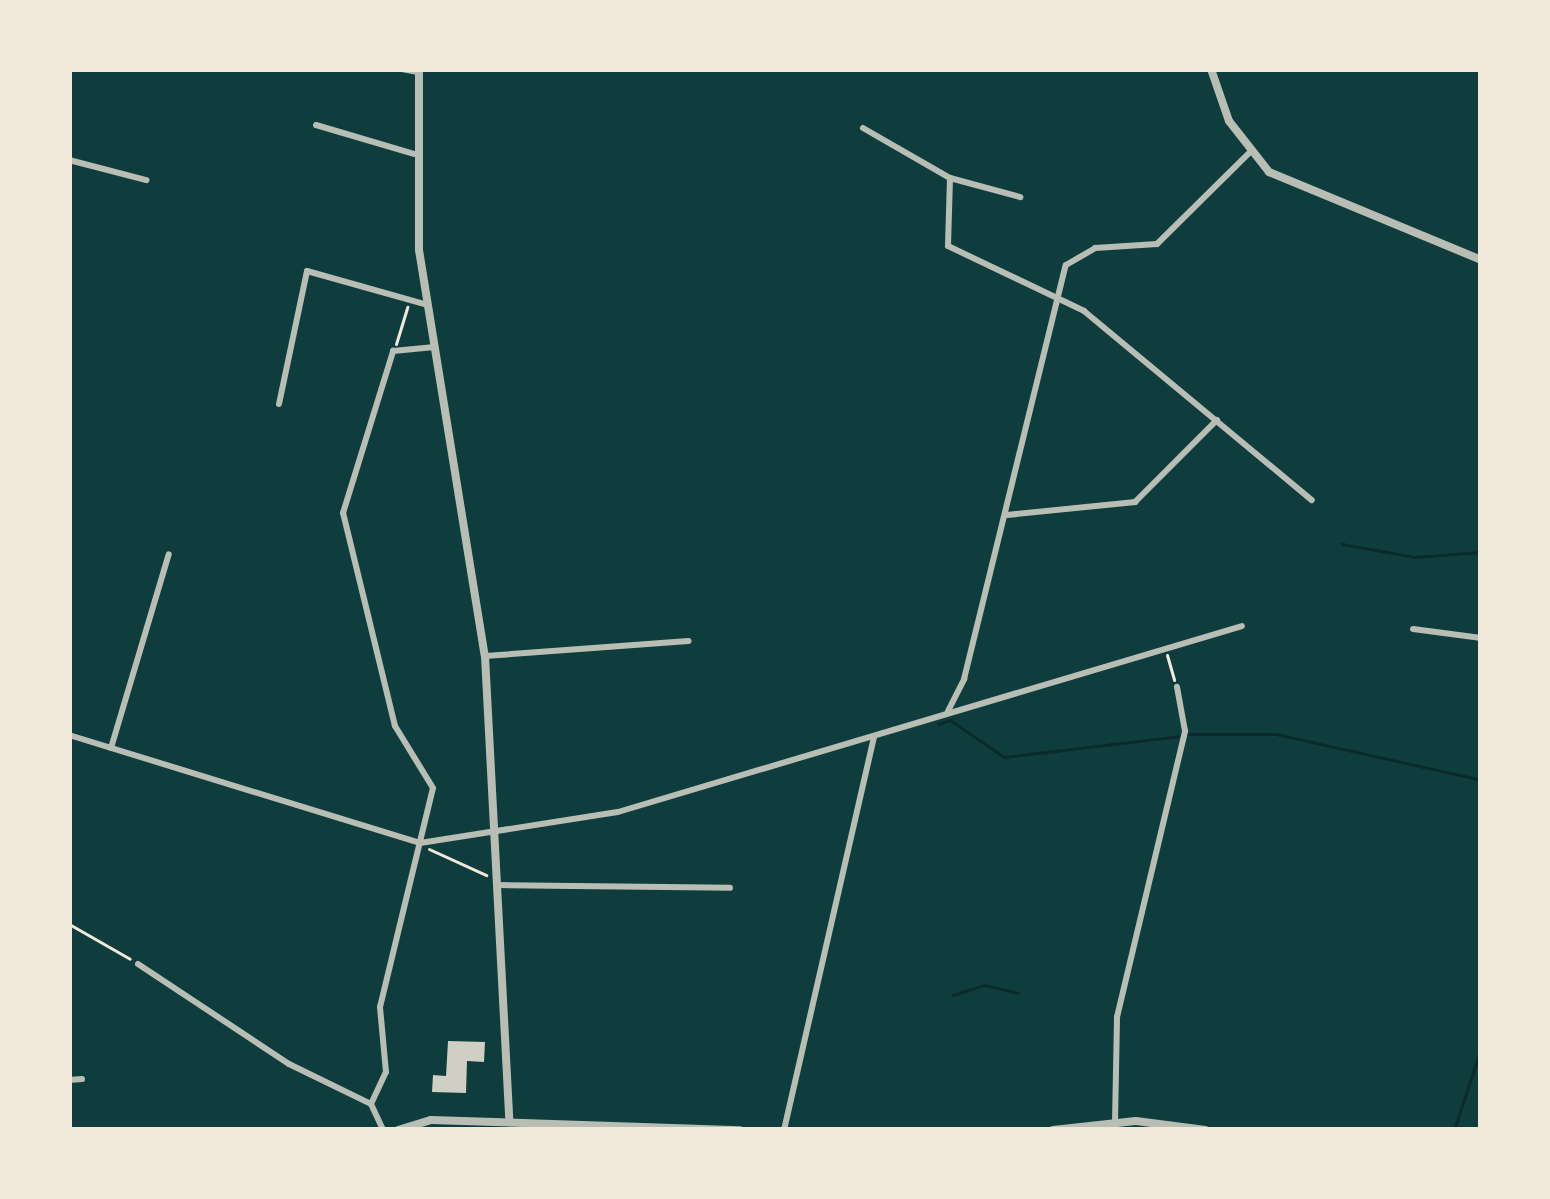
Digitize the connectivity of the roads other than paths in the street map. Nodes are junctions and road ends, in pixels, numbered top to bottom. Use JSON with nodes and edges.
{"nodes":[{"id":1,"x":402,"y":69,"type":"edge"},
{"id":2,"x":1211,"y":69,"type":"edge"},
{"id":3,"x":419,"y":71,"type":"edge"},
{"id":4,"x":316,"y":125,"type":"dead end"},
{"id":5,"x":863,"y":128,"type":"dead end"},
{"id":6,"x":1249,"y":153,"type":"junction"},
{"id":7,"x":415,"y":154,"type":"junction"},
{"id":8,"x":69,"y":160,"type":"edge"},
{"id":9,"x":950,"y":178,"type":"junction"},
{"id":10,"x":146,"y":180,"type":"dead end"},
{"id":11,"x":1020,"y":197,"type":"dead end"},
{"id":12,"x":1481,"y":260,"type":"edge"},
{"id":13,"x":1055,"y":299,"type":"junction"},
{"id":14,"x":428,"y":305,"type":"junction"},
{"id":15,"x":435,"y":347,"type":"junction"},
{"id":16,"x":279,"y":404,"type":"dead end"},
{"id":17,"x":1217,"y":420,"type":"junction"},
{"id":18,"x":1312,"y":500,"type":"dead end"},
{"id":19,"x":1007,"y":515,"type":"junction"},
{"id":20,"x":169,"y":554,"type":"dead end"},
{"id":21,"x":1242,"y":626,"type":"dead end"},
{"id":22,"x":1413,"y":629,"type":"dead end"},
{"id":23,"x":1481,"y":638,"type":"edge"},
{"id":24,"x":688,"y":641,"type":"dead end"},
{"id":25,"x":485,"y":656,"type":"junction"},
{"id":26,"x":1177,"y":687,"type":"road end"},
{"id":27,"x":946,"y":714,"type":"junction"},
{"id":28,"x":69,"y":735,"type":"edge"},
{"id":29,"x":874,"y":736,"type":"junction"},
{"id":30,"x":111,"y":748,"type":"junction"},
{"id":31,"x":493,"y":831,"type":"junction"},
{"id":32,"x":420,"y":843,"type":"junction"},
{"id":33,"x":496,"y":885,"type":"junction"},
{"id":34,"x":730,"y":888,"type":"dead end"},
{"id":35,"x":138,"y":964,"type":"road end"},
{"id":36,"x":82,"y":1079,"type":"dead end"},
{"id":37,"x":69,"y":1080,"type":"edge"},
{"id":38,"x":370,"y":1104,"type":"junction"},
{"id":39,"x":508,"y":1120,"type":"junction"},
{"id":40,"x":1115,"y":1123,"type":"junction"},
{"id":41,"x":431,"y":1125,"type":"edge"},
{"id":42,"x":664,"y":1127,"type":"edge"},
{"id":43,"x":383,"y":1130,"type":"edge"},
{"id":44,"x":398,"y":1130,"type":"edge"},
{"id":45,"x":740,"y":1130,"type":"edge"},
{"id":46,"x":784,"y":1130,"type":"edge"},
{"id":47,"x":1053,"y":1130,"type":"edge"},
{"id":48,"x":1205,"y":1130,"type":"edge"}],
"edges":[{"from":1,"to":3,"type":"street"},
{"from":2,"to":6,"type":"street"},
{"from":3,"to":7,"type":"street"},
{"from":4,"to":7,"type":"street"},
{"from":5,"to":9,"type":"street"},
{"from":6,"to":12,"type":"street"},
{"from":6,"to":13,"type":"street"},
{"from":7,"to":14,"type":"street"},
{"from":8,"to":10,"type":"street"},
{"from":9,"to":11,"type":"street"},
{"from":9,"to":13,"type":"street"},
{"from":13,"to":17,"type":"street"},
{"from":13,"to":19,"type":"street"},
{"from":14,"to":15,"type":"street"},
{"from":14,"to":16,"type":"street"},
{"from":15,"to":25,"type":"street"},
{"from":15,"to":32,"type":"street"},
{"from":17,"to":18,"type":"street"},
{"from":17,"to":19,"type":"street"},
{"from":19,"to":27,"type":"street"},
{"from":20,"to":30,"type":"street"},
{"from":21,"to":27,"type":"street"},
{"from":22,"to":23,"type":"street"},
{"from":24,"to":25,"type":"street"},
{"from":25,"to":31,"type":"street"},
{"from":26,"to":40,"type":"street"},
{"from":27,"to":29,"type":"street"},
{"from":28,"to":30,"type":"street"},
{"from":29,"to":31,"type":"street"},
{"from":29,"to":46,"type":"street"},
{"from":30,"to":32,"type":"street"},
{"from":31,"to":32,"type":"street"},
{"from":31,"to":33,"type":"street"},
{"from":32,"to":38,"type":"street"},
{"from":33,"to":34,"type":"street"},
{"from":33,"to":39,"type":"street"},
{"from":35,"to":38,"type":"street"},
{"from":36,"to":37,"type":"street"},
{"from":38,"to":43,"type":"street"},
{"from":39,"to":41,"type":"street"},
{"from":39,"to":42,"type":"street"},
{"from":40,"to":47,"type":"street"},
{"from":40,"to":48,"type":"street"},
{"from":41,"to":44,"type":"street"},
{"from":42,"to":45,"type":"street"}]}
